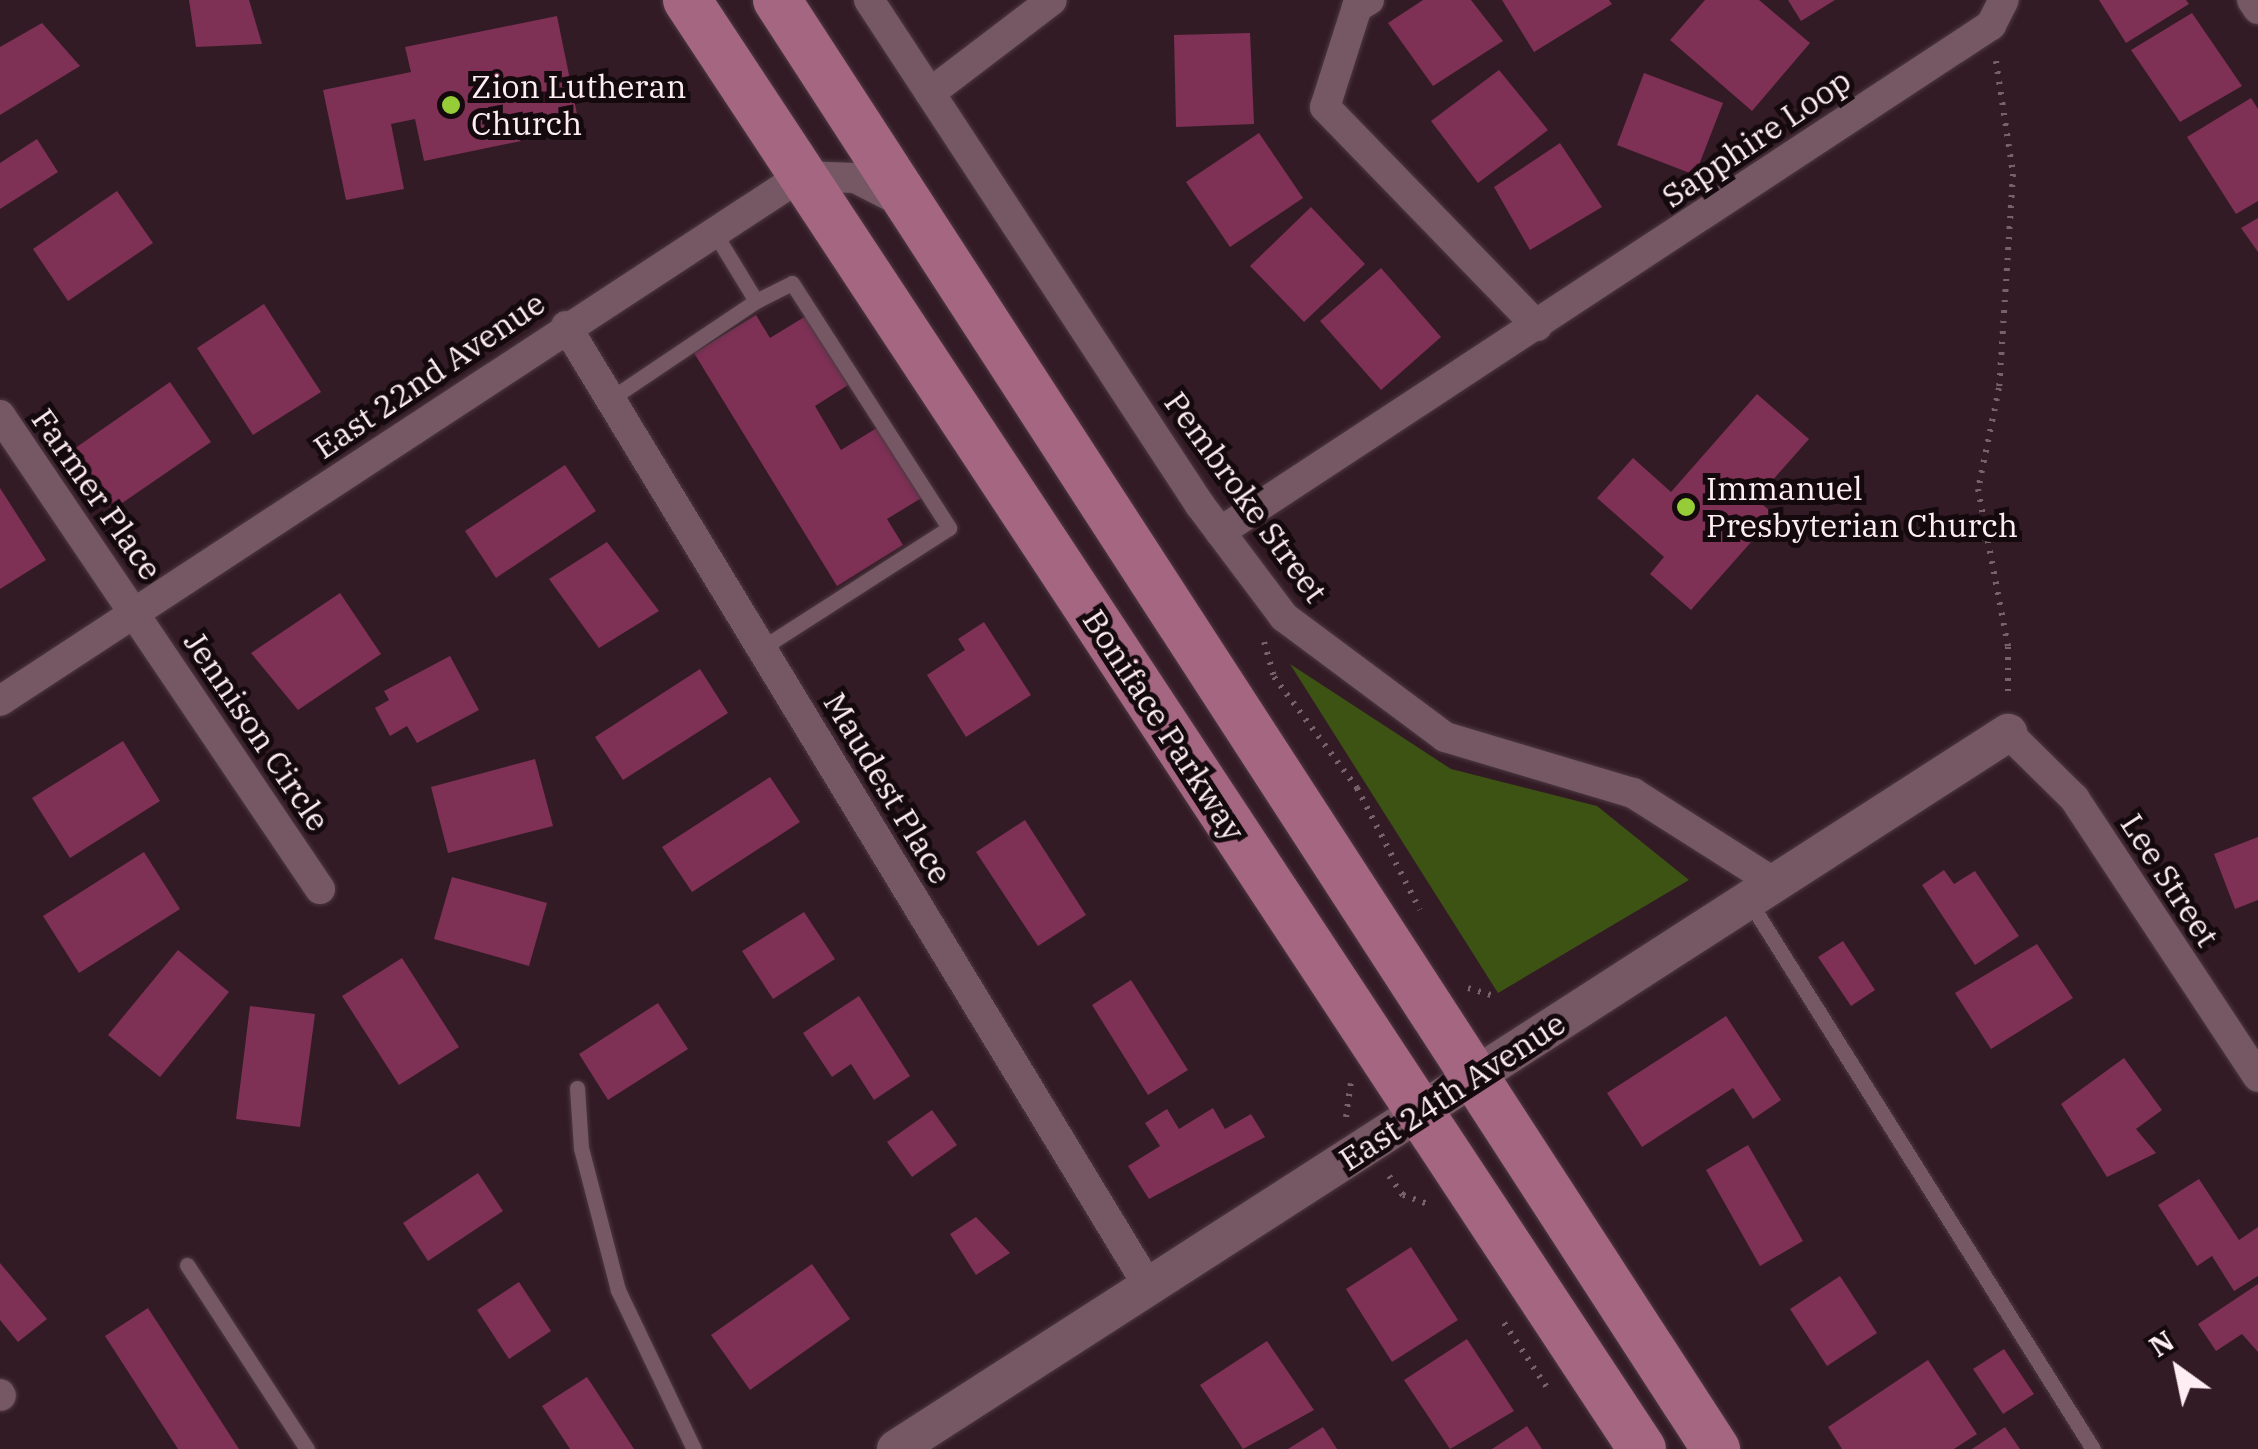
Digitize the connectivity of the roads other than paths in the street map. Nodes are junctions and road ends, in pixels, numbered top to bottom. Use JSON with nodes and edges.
{"nodes":[{"id":1,"x":687,"y":0,"type":"edge"},
{"id":2,"x":777,"y":0,"type":"edge"},
{"id":3,"x":869,"y":0,"type":"edge"},
{"id":4,"x":1052,"y":0,"type":"edge"},
{"id":5,"x":1369,"y":0,"type":"edge"},
{"id":6,"x":2252,"y":0,"type":"edge"},
{"id":7,"x":2258,"y":9,"type":"edge"},
{"id":8,"x":1997,"y":12,"type":"edge"},
{"id":9,"x":930,"y":93,"type":"junction"},
{"id":10,"x":801,"y":176,"type":"junction"},
{"id":11,"x":912,"y":207,"type":"junction"},
{"id":12,"x":714,"y":232,"type":"junction"},
{"id":13,"x":756,"y":301,"type":"junction"},
{"id":14,"x":566,"y":326,"type":"junction"},
{"id":15,"x":1537,"y":326,"type":"junction"},
{"id":16,"x":610,"y":399,"type":"junction"},
{"id":17,"x":0,"y":414,"type":"edge"},
{"id":18,"x":1220,"y":532,"type":"junction"},
{"id":19,"x":136,"y":612,"type":"junction"},
{"id":20,"x":762,"y":648,"type":"junction"},
{"id":21,"x":0,"y":702,"type":"edge"},
{"id":22,"x":2008,"y":733,"type":"joint"},
{"id":23,"x":320,"y":889,"type":"dead end"},
{"id":24,"x":1762,"y":892,"type":"junction"},
{"id":25,"x":1476,"y":1076,"type":"junction"},
{"id":26,"x":2258,"y":1077,"type":"edge"},
{"id":27,"x":577,"y":1088,"type":"dead end"},
{"id":28,"x":1420,"y":1113,"type":"junction"},
{"id":29,"x":187,"y":1266,"type":"dead end"},
{"id":30,"x":1149,"y":1287,"type":"junction"},
{"id":31,"x":307,"y":1449,"type":"edge"},
{"id":32,"x":694,"y":1449,"type":"edge"},
{"id":33,"x":896,"y":1449,"type":"edge"},
{"id":34,"x":1642,"y":1449,"type":"edge"},
{"id":35,"x":1716,"y":1449,"type":"edge"},
{"id":36,"x":2093,"y":1449,"type":"edge"}],
"edges":[{"from":1,"to":10,"type":"main road","name":"Boniface Parkway"},
{"from":2,"to":11,"type":"main road"},
{"from":3,"to":9,"type":"street","name":"Pembroke Street"},
{"from":4,"to":9,"type":"street"},
{"from":5,"to":15,"type":"street"},
{"from":6,"to":7,"type":"street"},
{"from":8,"to":15,"type":"street","name":"Sapphire Loop"},
{"from":9,"to":18,"type":"street","name":"Pembroke Street"},
{"from":10,"to":11,"type":"street"},
{"from":10,"to":12,"type":"street","name":"East 22nd Avenue"},
{"from":10,"to":28,"type":"main road","name":"Boniface Parkway"},
{"from":11,"to":25,"type":"main road"},
{"from":12,"to":13,"type":"lane"},
{"from":12,"to":14,"type":"street","name":"East 22nd Avenue"},
{"from":13,"to":16,"type":"lane"},
{"from":13,"to":20,"type":"lane"},
{"from":14,"to":16,"type":"street","name":"Maudest Place"},
{"from":14,"to":19,"type":"street","name":"East 22nd Avenue"},
{"from":15,"to":18,"type":"street","name":"Sapphire Loop"},
{"from":16,"to":20,"type":"street","name":"Maudest Place"},
{"from":17,"to":19,"type":"street","name":"Farmer Place"},
{"from":18,"to":24,"type":"street","name":"Pembroke Street"},
{"from":19,"to":21,"type":"street","name":"East 22nd Avenue"},
{"from":19,"to":23,"type":"street","name":"Jennison Circle"},
{"from":20,"to":30,"type":"street","name":"Maudest Place"},
{"from":22,"to":24,"type":"street","name":"East 24th Avenue"},
{"from":22,"to":26,"type":"street","name":"Lee Street"},
{"from":24,"to":25,"type":"street","name":"East 24th Avenue"},
{"from":24,"to":36,"type":"lane"},
{"from":25,"to":28,"type":"street","name":"East 24th Avenue"},
{"from":25,"to":35,"type":"main road"},
{"from":27,"to":32,"type":"lane"},
{"from":28,"to":30,"type":"street","name":"East 24th Avenue"},
{"from":28,"to":34,"type":"main road","name":"Boniface Parkway"},
{"from":29,"to":31,"type":"lane"},
{"from":30,"to":33,"type":"street","name":"East 24th Avenue"}]}
